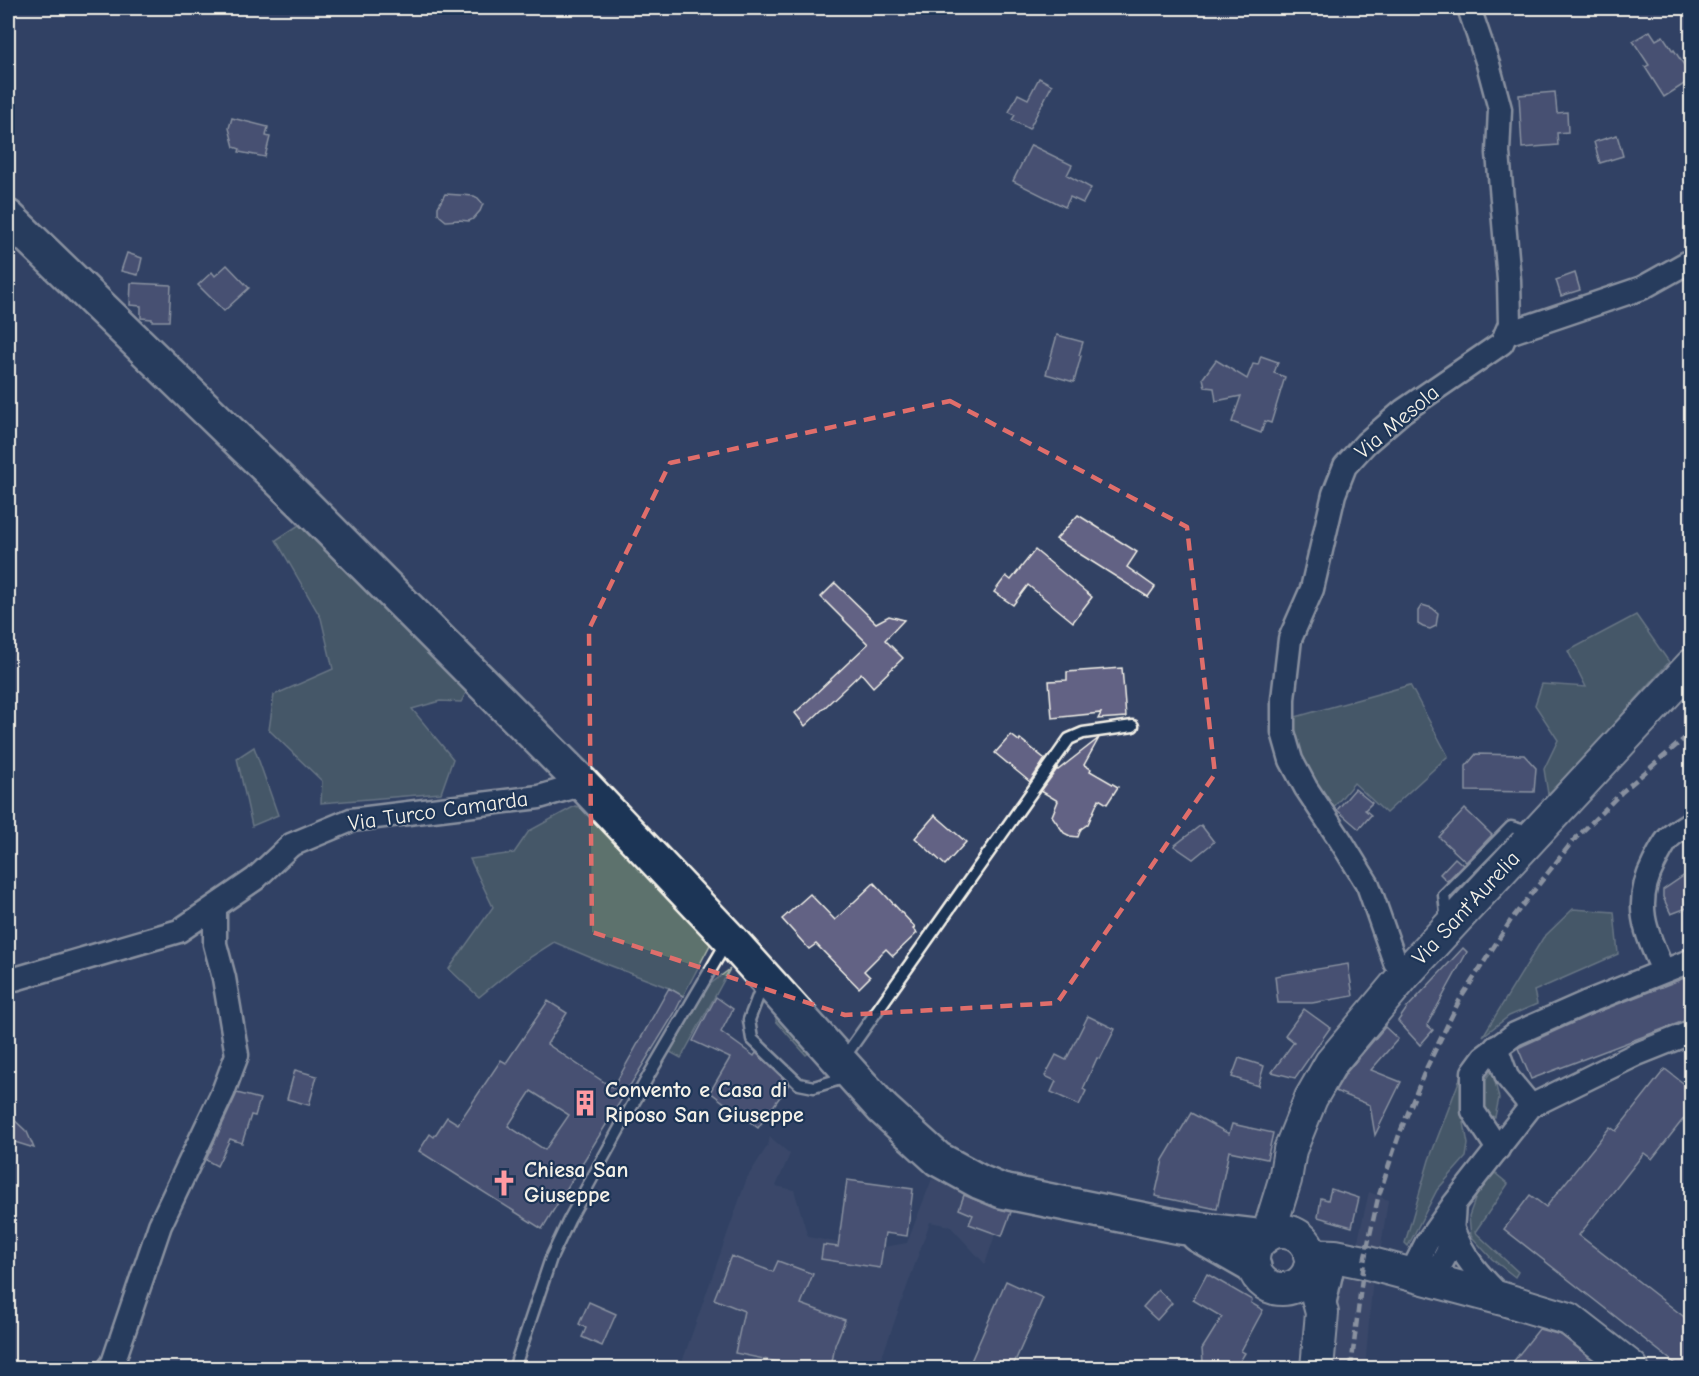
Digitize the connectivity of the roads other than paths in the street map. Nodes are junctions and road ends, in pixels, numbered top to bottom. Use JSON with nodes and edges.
{"nodes":[{"id":1,"x":1468,"y":8,"type":"edge"},
{"id":2,"x":8,"y":217,"type":"edge"},
{"id":3,"x":1692,"y":260,"type":"edge"},
{"id":4,"x":1506,"y":334,"type":"junction"},
{"id":5,"x":1692,"y":665,"type":"edge"},
{"id":6,"x":1133,"y":726,"type":"dead end"},
{"id":7,"x":583,"y":784,"type":"junction"},
{"id":8,"x":1692,"y":822,"type":"edge"},
{"id":9,"x":215,"y":907,"type":"junction"},
{"id":10,"x":729,"y":938,"type":"junction"},
{"id":11,"x":1692,"y":960,"type":"edge"},
{"id":12,"x":1663,"y":970,"type":"junction"},
{"id":13,"x":1406,"y":973,"type":"junction"},
{"id":14,"x":765,"y":977,"type":"junction"},
{"id":15,"x":8,"y":981,"type":"edge"},
{"id":16,"x":1692,"y":1032,"type":"edge"},
{"id":17,"x":1496,"y":1047,"type":"junction"},
{"id":18,"x":847,"y":1069,"type":"junction"},
{"id":19,"x":1531,"y":1106,"type":"junction"},
{"id":20,"x":1498,"y":1149,"type":"junction"},
{"id":21,"x":1454,"y":1204,"type":"junction"},
{"id":22,"x":1452,"y":1228,"type":"junction"},
{"id":23,"x":1291,"y":1250,"type":"junction"},
{"id":24,"x":1413,"y":1275,"type":"junction"},
{"id":25,"x":1503,"y":1299,"type":"junction"},
{"id":26,"x":1317,"y":1365,"type":"edge"},
{"id":27,"x":515,"y":1366,"type":"dead end"},
{"id":28,"x":109,"y":1368,"type":"edge"},
{"id":29,"x":1632,"y":1368,"type":"edge"}],
"edges":[{"from":1,"to":4,"type":"street"},
{"from":2,"to":7,"type":"main road"},
{"from":3,"to":4,"type":"street"},
{"from":4,"to":13,"type":"street","name":"Via Mesola"},
{"from":5,"to":13,"type":"main road","name":"Via Sant'Aurelia"},
{"from":6,"to":18,"type":"lane"},
{"from":7,"to":9,"type":"street","name":"Via Turco Camarda"},
{"from":7,"to":10,"type":"main road"},
{"from":8,"to":12,"type":"street"},
{"from":9,"to":15,"type":"street","name":"Via Turco Camarda"},
{"from":9,"to":28,"type":"street"},
{"from":10,"to":14,"type":"main road"},
{"from":10,"to":27,"type":"lane"},
{"from":11,"to":12,"type":"street"},
{"from":12,"to":17,"type":"street"},
{"from":13,"to":23,"type":"main road","name":"Via Sant'Aurelia"},
{"from":14,"to":18,"type":"main road"},
{"from":14,"to":18,"type":"lane"},
{"from":16,"to":19,"type":"street"},
{"from":17,"to":19,"type":"street"},
{"from":17,"to":20,"type":"street"},
{"from":18,"to":23,"type":"main road"},
{"from":19,"to":20,"type":"street"},
{"from":20,"to":21,"type":"street"},
{"from":21,"to":22,"type":"street"},
{"from":21,"to":24,"type":"street"},
{"from":22,"to":24,"type":"street"},
{"from":22,"to":25,"type":"street"},
{"from":23,"to":24,"type":"main road"},
{"from":23,"to":26,"type":"main road","name":"Via Sant'Aurelia"},
{"from":23,"to":26,"type":"main road"},
{"from":24,"to":25,"type":"main road"},
{"from":25,"to":29,"type":"main road"}]}
